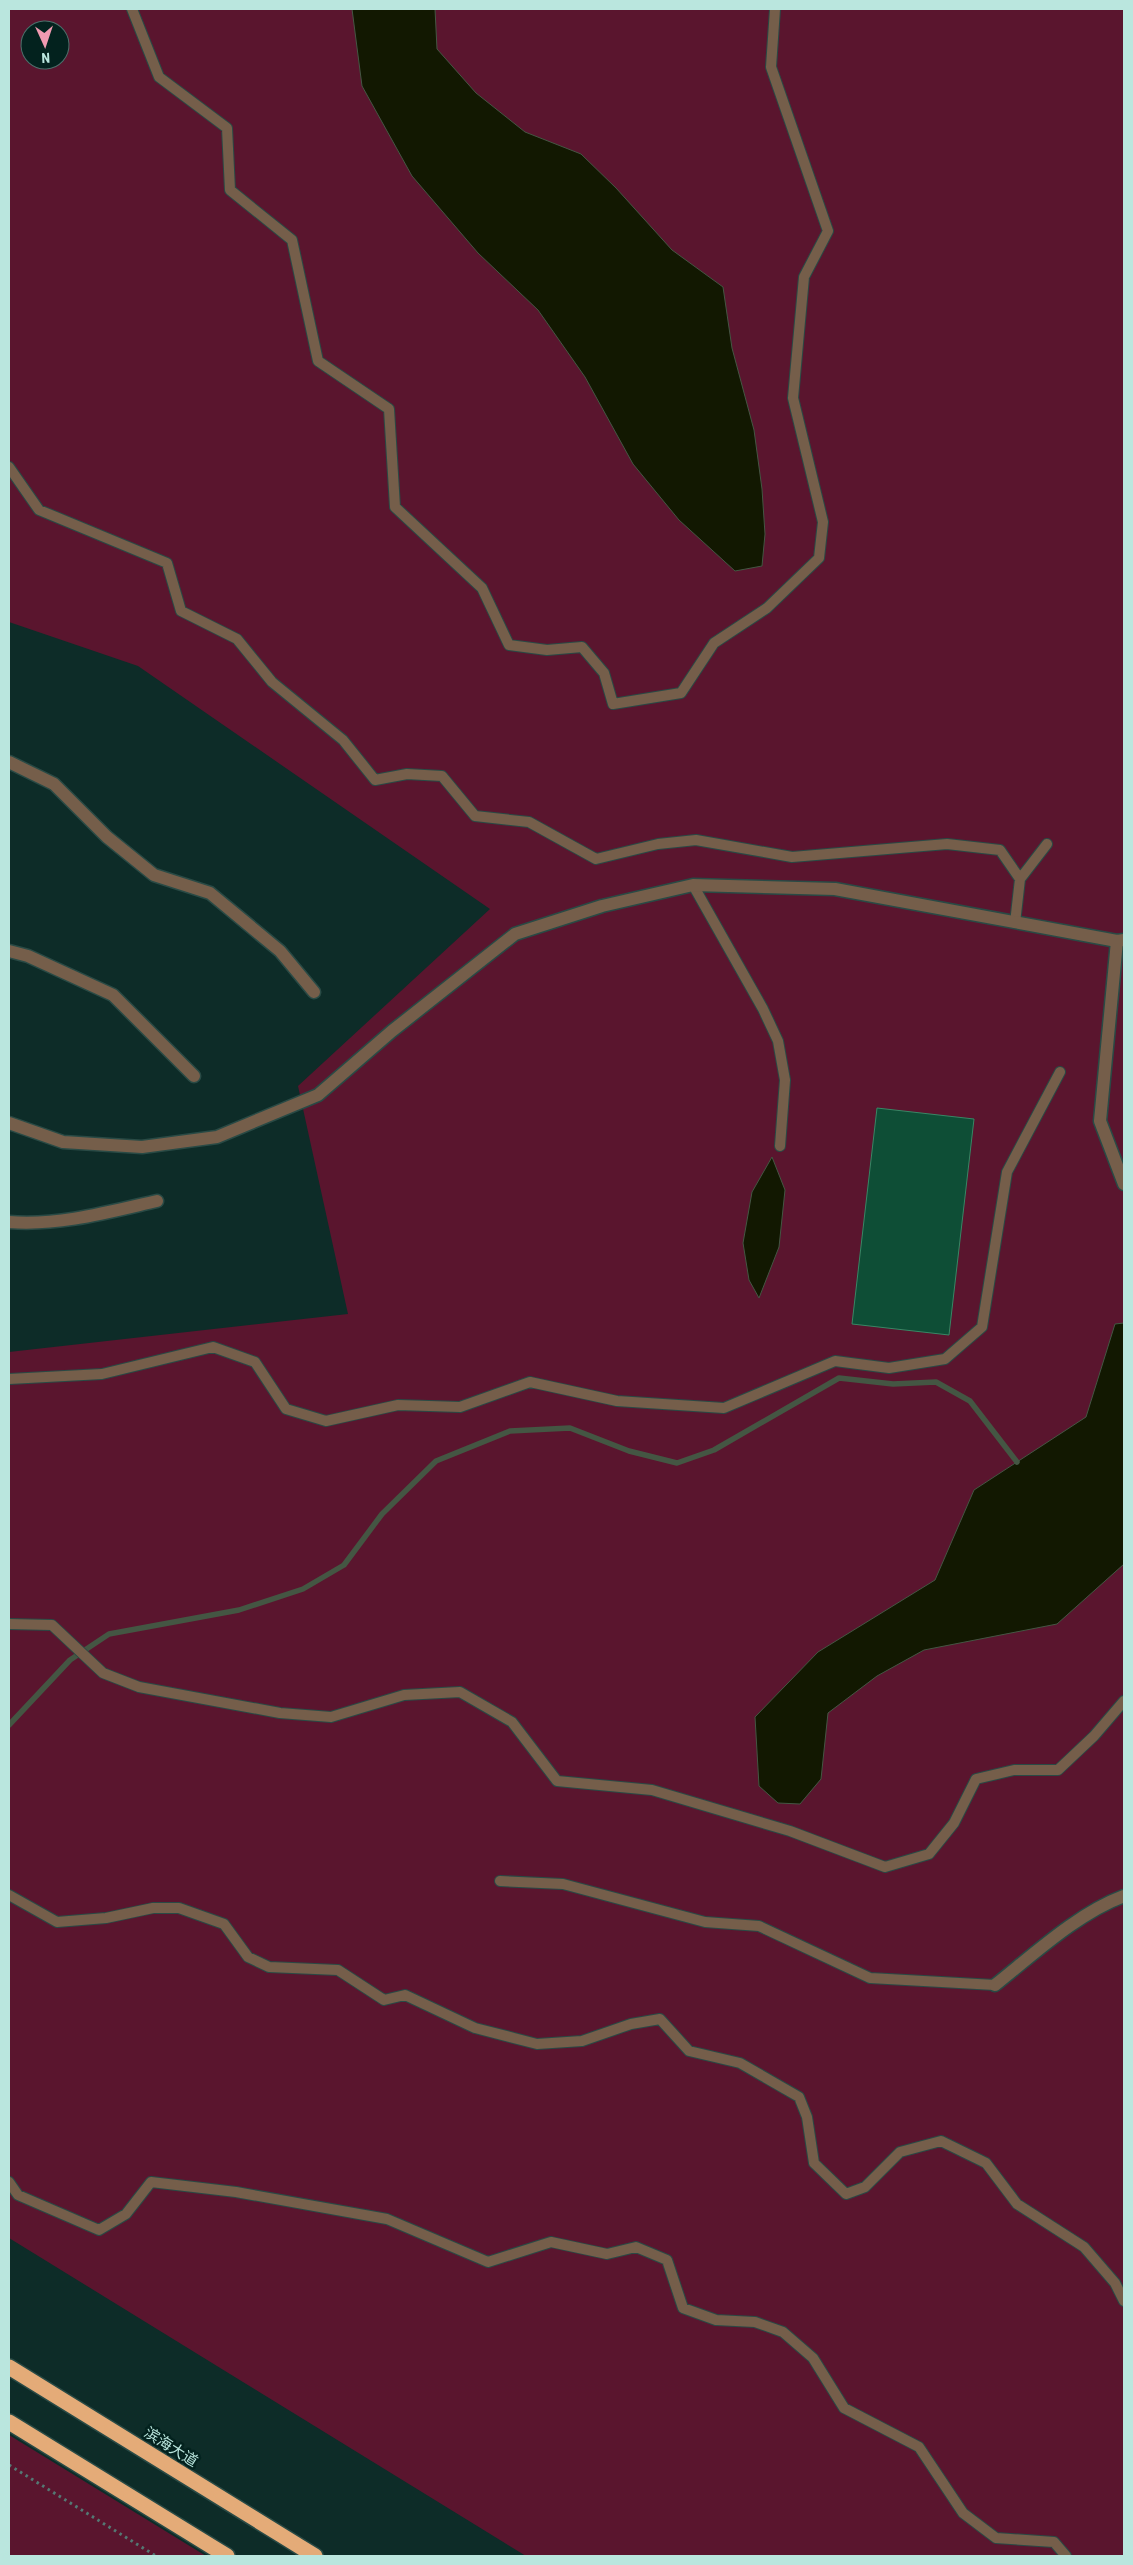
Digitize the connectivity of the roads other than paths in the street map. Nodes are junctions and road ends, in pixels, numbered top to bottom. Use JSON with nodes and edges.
{"nodes":[{"id":1,"x":132,"y":9,"type":"edge"},
{"id":2,"x":775,"y":9,"type":"edge"},
{"id":3,"x":9,"y":467,"type":"edge"},
{"id":4,"x":9,"y":762,"type":"edge"},
{"id":5,"x":1047,"y":844,"type":"dead end"},
{"id":6,"x":1020,"y":880,"type":"junction"},
{"id":7,"x":693,"y":885,"type":"junction"},
{"id":8,"x":1015,"y":922,"type":"junction"},
{"id":9,"x":1121,"y":941,"type":"edge"},
{"id":10,"x":9,"y":951,"type":"edge"},
{"id":11,"x":314,"y":992,"type":"dead end"},
{"id":12,"x":1060,"y":1072,"type":"dead end"},
{"id":13,"x":194,"y":1076,"type":"dead end"},
{"id":14,"x":9,"y":1123,"type":"edge"},
{"id":15,"x":780,"y":1146,"type":"dead end"},
{"id":16,"x":1124,"y":1184,"type":"edge"},
{"id":17,"x":157,"y":1201,"type":"dead end"},
{"id":18,"x":9,"y":1222,"type":"edge"},
{"id":19,"x":9,"y":1379,"type":"edge"},
{"id":20,"x":9,"y":1624,"type":"edge"},
{"id":21,"x":1124,"y":1701,"type":"edge"},
{"id":22,"x":500,"y":1881,"type":"dead end"},
{"id":23,"x":9,"y":1895,"type":"edge"},
{"id":24,"x":1124,"y":1896,"type":"edge"},
{"id":25,"x":995,"y":1985,"type":"joint"},
{"id":26,"x":9,"y":2182,"type":"edge"},
{"id":27,"x":1124,"y":2301,"type":"edge"},
{"id":28,"x":9,"y":2367,"type":"edge"},
{"id":29,"x":9,"y":2422,"type":"edge"},
{"id":30,"x":227,"y":2556,"type":"edge"},
{"id":31,"x":315,"y":2556,"type":"edge"},
{"id":32,"x":1066,"y":2556,"type":"edge"}],
"edges":[{"from":1,"to":2,"type":"lane"},
{"from":3,"to":6,"type":"lane"},
{"from":4,"to":11,"type":"street"},
{"from":5,"to":6,"type":"lane"},
{"from":6,"to":8,"type":"lane"},
{"from":7,"to":8,"type":"street"},
{"from":7,"to":14,"type":"street"},
{"from":7,"to":15,"type":"lane"},
{"from":8,"to":9,"type":"street"},
{"from":9,"to":16,"type":"street"},
{"from":10,"to":13,"type":"street"},
{"from":12,"to":19,"type":"lane"},
{"from":17,"to":18,"type":"street"},
{"from":20,"to":21,"type":"lane"},
{"from":22,"to":25,"type":"lane"},
{"from":23,"to":27,"type":"lane"},
{"from":24,"to":25,"type":"street"},
{"from":26,"to":32,"type":"lane"},
{"from":28,"to":31,"type":"highway","name":"滨海大道"},
{"from":29,"to":30,"type":"highway"}]}
